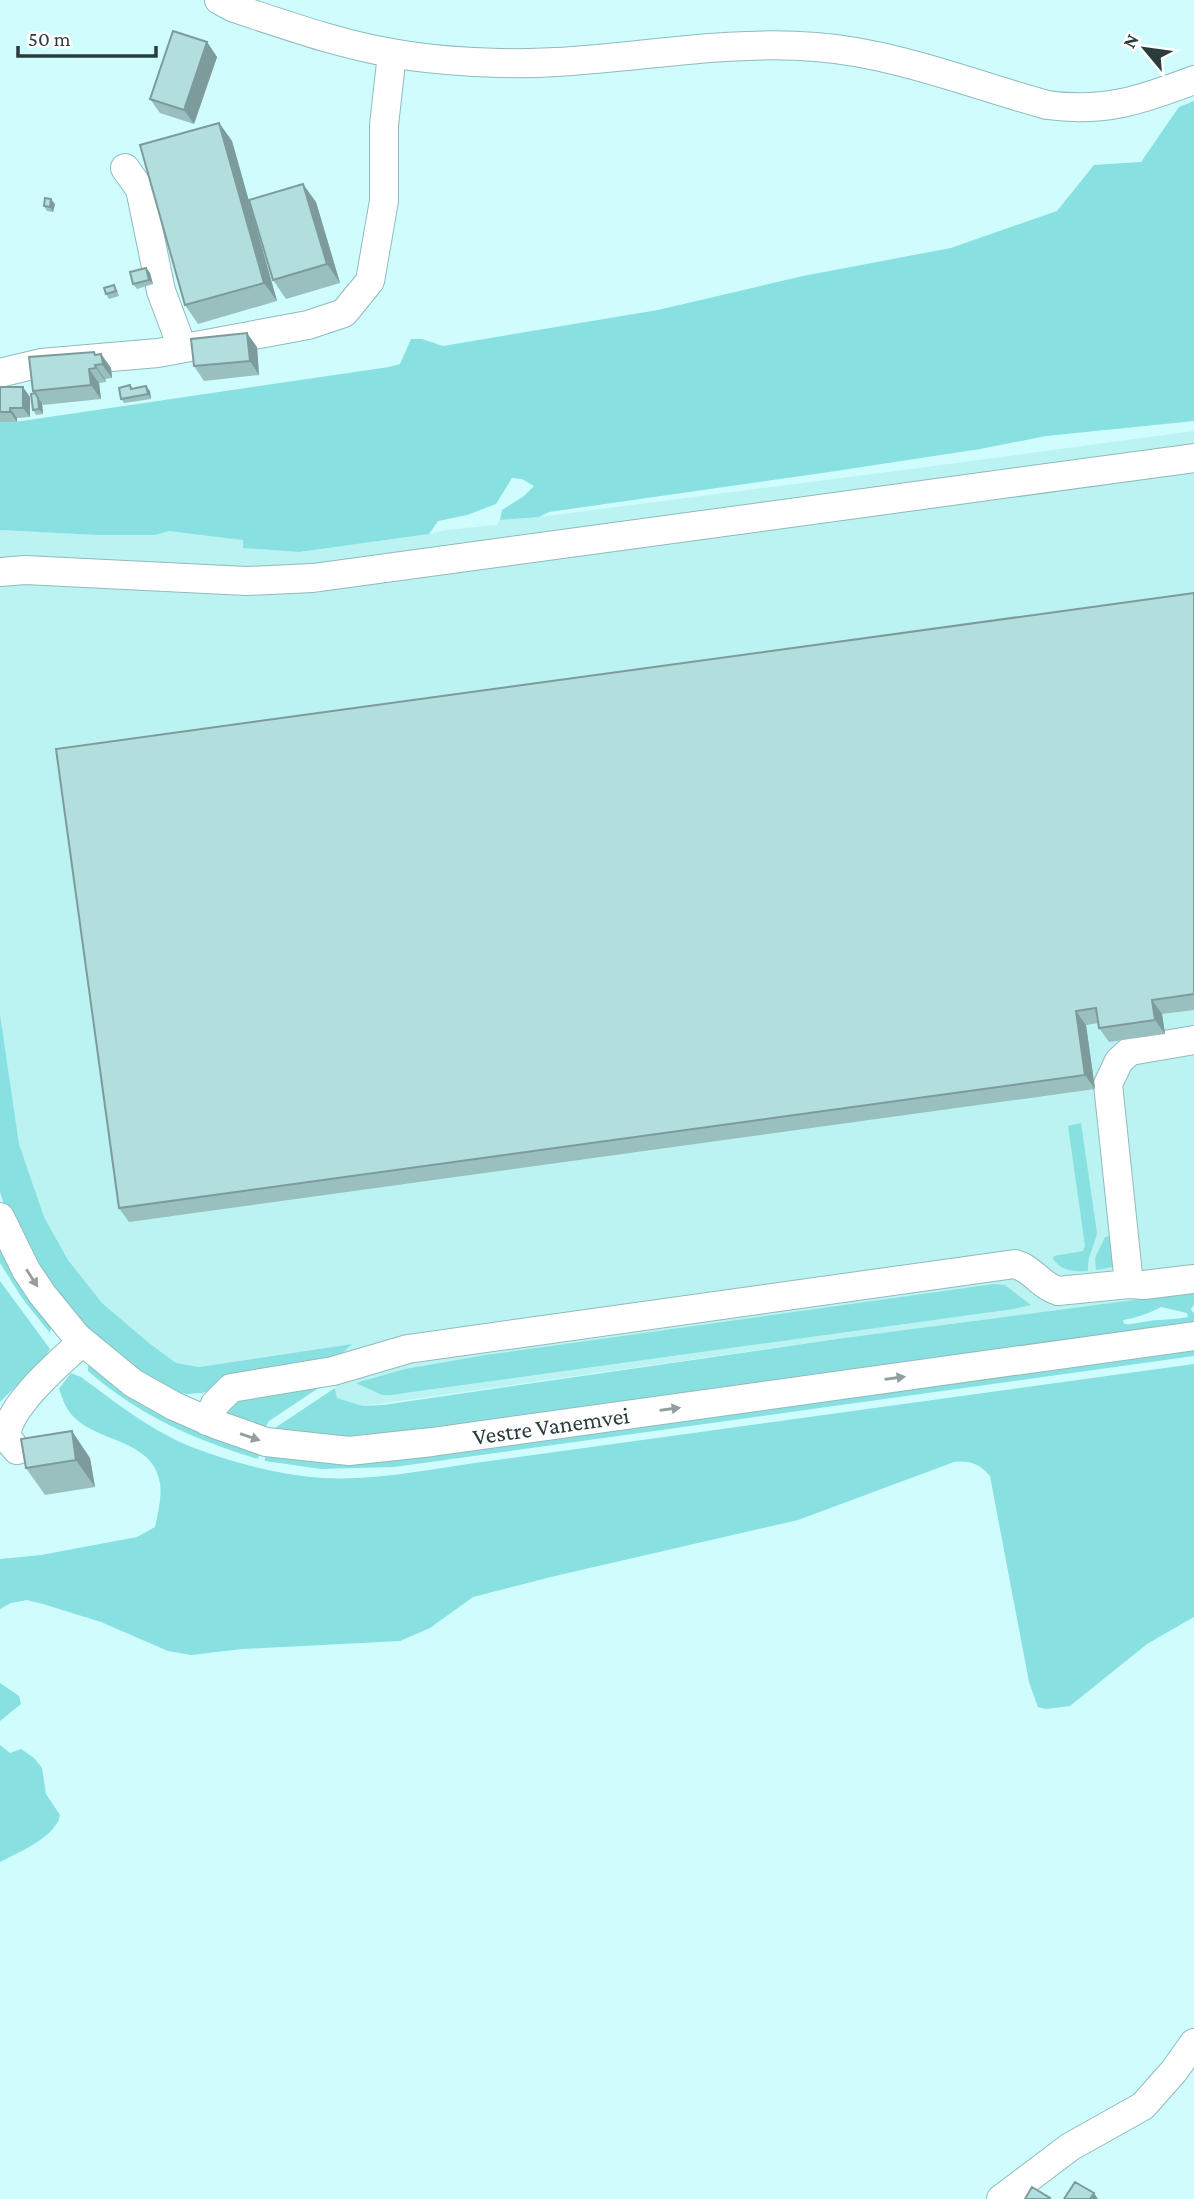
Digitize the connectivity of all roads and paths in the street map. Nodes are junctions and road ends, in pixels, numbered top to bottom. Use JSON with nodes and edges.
{"nodes":[{"id":1,"x":219,"y":0,"type":"edge"},
{"id":2,"x":392,"y":54,"type":"junction"},
{"id":3,"x":1194,"y":80,"type":"edge"},
{"id":4,"x":125,"y":168,"type":"dead end"},
{"id":5,"x":182,"y":346,"type":"junction"},
{"id":6,"x":0,"y":373,"type":"edge"},
{"id":7,"x":1194,"y":458,"type":"edge"},
{"id":8,"x":0,"y":572,"type":"edge"},
{"id":9,"x":1194,"y":1040,"type":"edge"},
{"id":10,"x":0,"y":1217,"type":"edge"},
{"id":11,"x":1194,"y":1279,"type":"edge"},
{"id":12,"x":1129,"y":1284,"type":"junction"},
{"id":13,"x":1194,"y":1336,"type":"edge"},
{"id":14,"x":82,"y":1342,"type":"junction"},
{"id":15,"x":207,"y":1421,"type":"junction"},
{"id":16,"x":17,"y":1450,"type":"dead end"},
{"id":17,"x":1194,"y":2043,"type":"edge"},
{"id":18,"x":1001,"y":2199,"type":"edge"}],
"edges":[{"from":1,"to":2,"type":"street"},
{"from":2,"to":3,"type":"street"},
{"from":2,"to":5,"type":"street"},
{"from":4,"to":5,"type":"street"},
{"from":5,"to":6,"type":"street"},
{"from":7,"to":8,"type":"street"},
{"from":9,"to":12,"type":"street"},
{"from":10,"to":14,"type":"street","name":"Vestre Vanemvei","one_way":true},
{"from":11,"to":12,"type":"street"},
{"from":12,"to":15,"type":"street"},
{"from":15,"to":13,"type":"street","name":"Vestre Vanemvei","one_way":true},
{"from":14,"to":15,"type":"street","name":"Vestre Vanemvei"},
{"from":14,"to":16,"type":"street"},
{"from":17,"to":18,"type":"street"}]}
